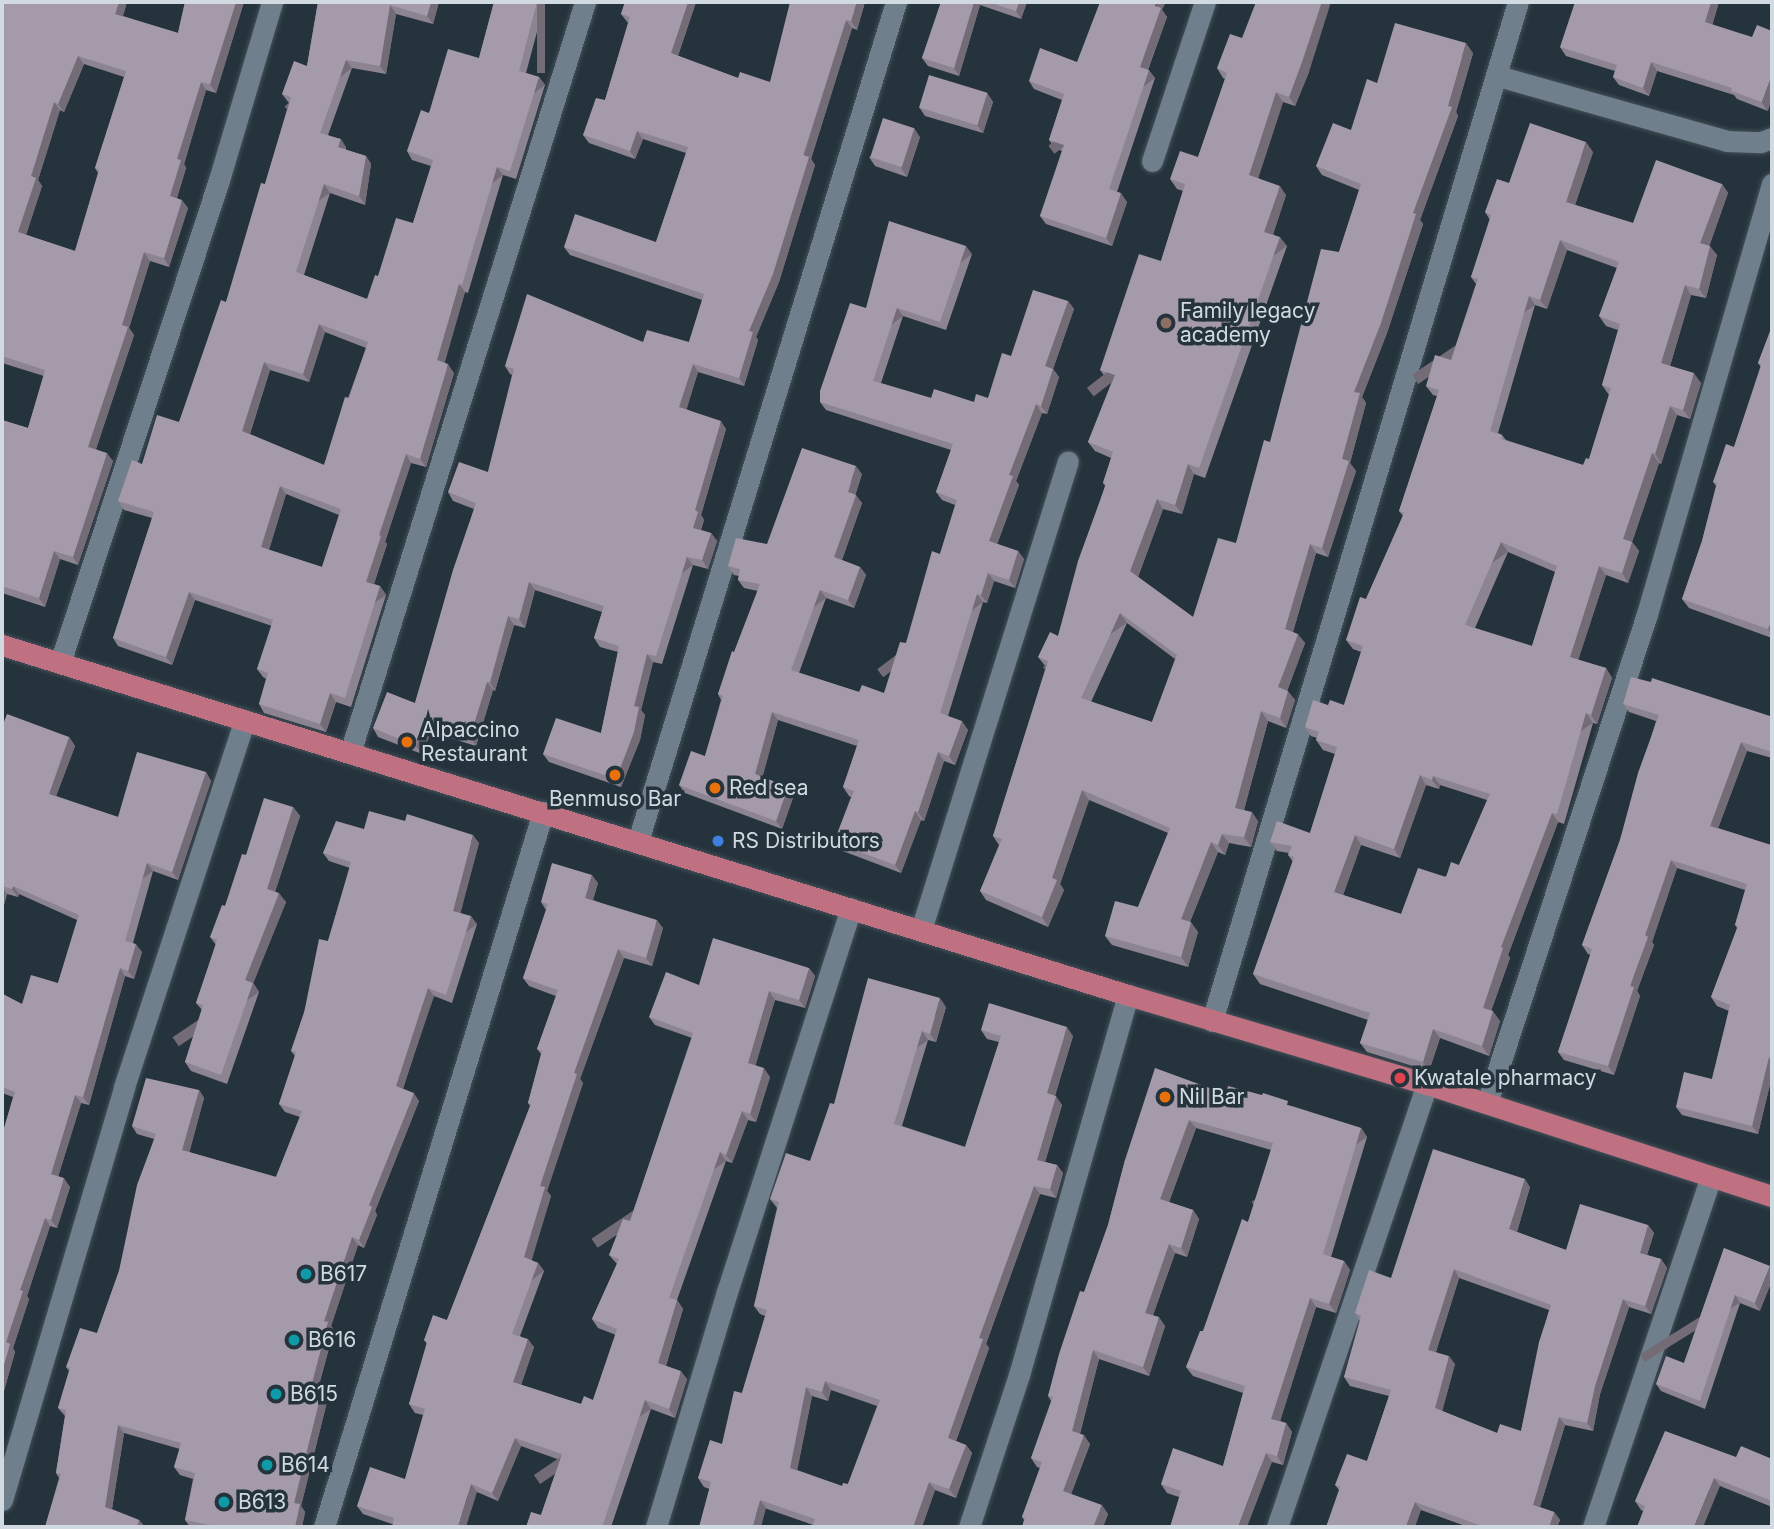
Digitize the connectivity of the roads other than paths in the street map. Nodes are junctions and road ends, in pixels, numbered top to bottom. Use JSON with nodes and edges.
{"nodes":[{"id":1,"x":272,"y":2,"type":"edge"},
{"id":2,"x":585,"y":2,"type":"edge"},
{"id":3,"x":896,"y":2,"type":"edge"},
{"id":4,"x":1205,"y":2,"type":"edge"},
{"id":5,"x":1518,"y":2,"type":"edge"},
{"id":6,"x":1498,"y":76,"type":"junction"},
{"id":7,"x":1772,"y":138,"type":"edge"},
{"id":8,"x":1152,"y":161,"type":"dead end"},
{"id":9,"x":1772,"y":184,"type":"edge"},
{"id":10,"x":1068,"y":462,"type":"dead end"},
{"id":11,"x":2,"y":645,"type":"edge"},
{"id":12,"x":60,"y":663,"type":"junction"},
{"id":13,"x":245,"y":720,"type":"junction"},
{"id":14,"x":350,"y":753,"type":"junction"},
{"id":15,"x":543,"y":812,"type":"junction"},
{"id":16,"x":638,"y":841,"type":"junction"},
{"id":17,"x":851,"y":909,"type":"junction"},
{"id":18,"x":921,"y":930,"type":"junction"},
{"id":19,"x":1128,"y":995,"type":"junction"},
{"id":20,"x":1212,"y":1021,"type":"junction"},
{"id":21,"x":1427,"y":1084,"type":"junction"},
{"id":22,"x":1486,"y":1103,"type":"junction"},
{"id":23,"x":1711,"y":1177,"type":"junction"},
{"id":24,"x":1772,"y":1196,"type":"edge"},
{"id":25,"x":2,"y":1500,"type":"edge"},
{"id":26,"x":324,"y":1527,"type":"edge"},
{"id":27,"x":656,"y":1527,"type":"edge"},
{"id":28,"x":969,"y":1527,"type":"edge"},
{"id":29,"x":1277,"y":1527,"type":"edge"},
{"id":30,"x":1593,"y":1527,"type":"edge"}],
"edges":[{"from":1,"to":12,"type":"street"},
{"from":2,"to":14,"type":"street"},
{"from":3,"to":16,"type":"street"},
{"from":4,"to":8,"type":"street"},
{"from":5,"to":6,"type":"street"},
{"from":6,"to":7,"type":"street"},
{"from":6,"to":20,"type":"street"},
{"from":9,"to":22,"type":"street"},
{"from":10,"to":18,"type":"street"},
{"from":11,"to":12,"type":"main road"},
{"from":12,"to":13,"type":"main road"},
{"from":13,"to":14,"type":"main road"},
{"from":13,"to":25,"type":"street"},
{"from":14,"to":15,"type":"main road"},
{"from":15,"to":16,"type":"main road"},
{"from":15,"to":26,"type":"street"},
{"from":16,"to":17,"type":"main road"},
{"from":17,"to":18,"type":"main road"},
{"from":17,"to":27,"type":"street"},
{"from":18,"to":19,"type":"main road"},
{"from":19,"to":20,"type":"main road"},
{"from":19,"to":28,"type":"street"},
{"from":20,"to":21,"type":"main road"},
{"from":21,"to":22,"type":"main road"},
{"from":21,"to":29,"type":"street"},
{"from":22,"to":23,"type":"main road"},
{"from":23,"to":24,"type":"main road"},
{"from":23,"to":30,"type":"street"}]}
